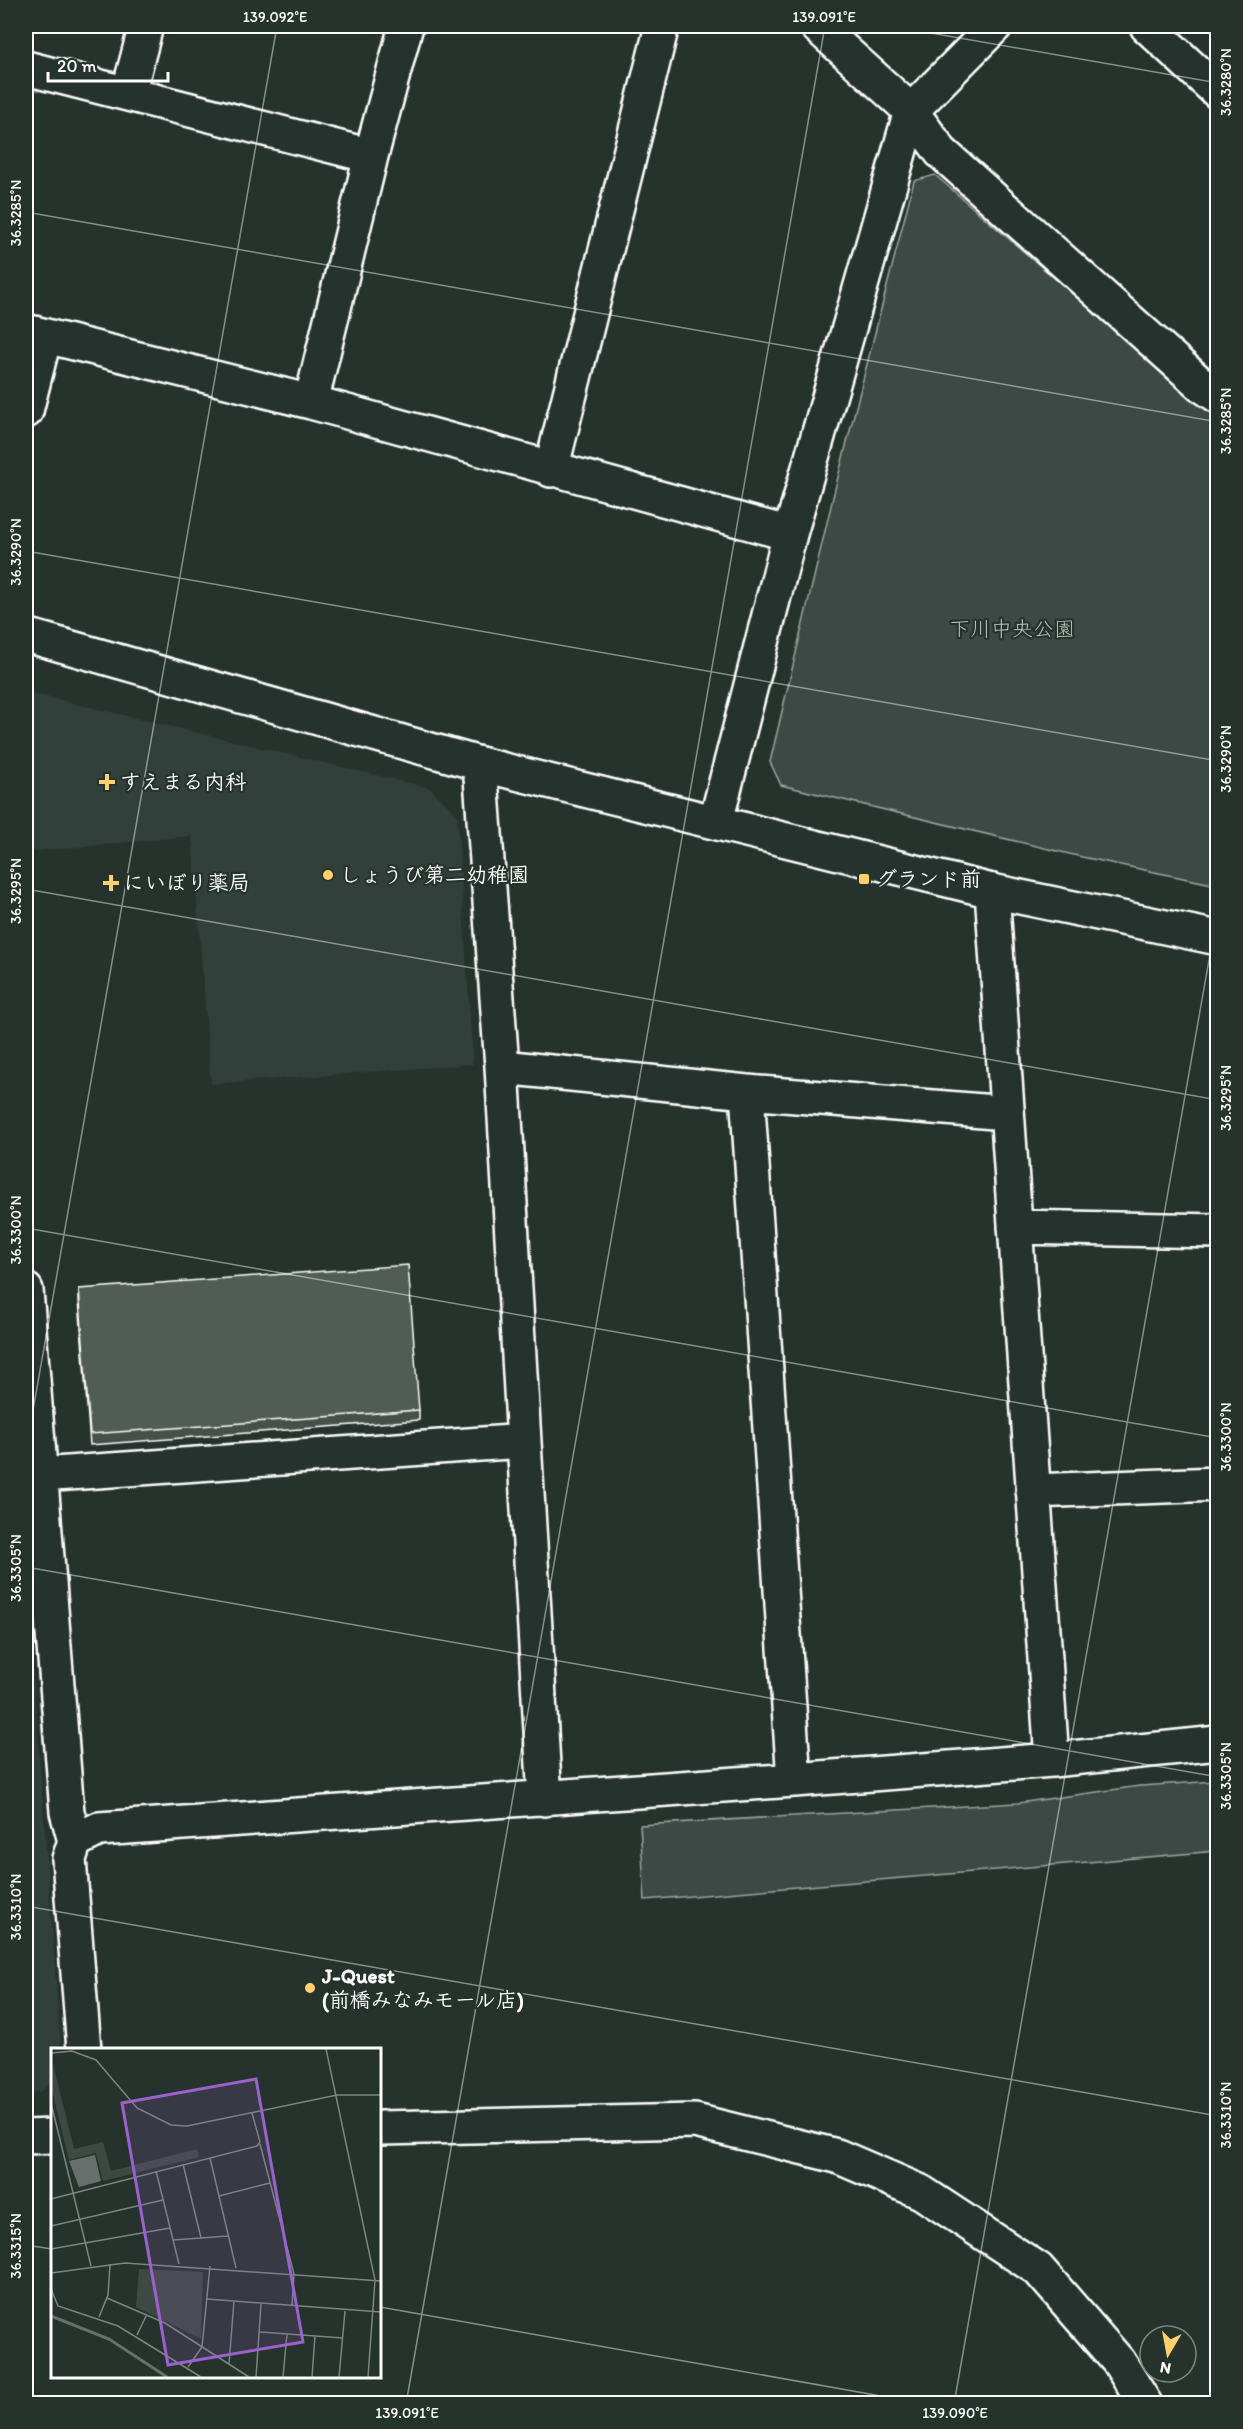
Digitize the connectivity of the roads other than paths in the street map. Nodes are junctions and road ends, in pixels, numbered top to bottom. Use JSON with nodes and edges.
{"nodes":[{"id":1,"x":146,"y":26,"type":"edge"},
{"id":2,"x":406,"y":26,"type":"edge"},
{"id":3,"x":663,"y":26,"type":"edge"},
{"id":4,"x":817,"y":26,"type":"edge"},
{"id":5,"x":995,"y":26,"type":"edge"},
{"id":6,"x":1147,"y":26,"type":"edge"},
{"id":7,"x":26,"y":68,"type":"edge"},
{"id":8,"x":1218,"y":92,"type":"edge"},
{"id":9,"x":128,"y":94,"type":"junction"},
{"id":10,"x":911,"y":111,"type":"junction"},
{"id":11,"x":371,"y":156,"type":"junction"},
{"id":12,"x":35,"y":334,"type":"edge"},
{"id":13,"x":1218,"y":396,"type":"edge"},
{"id":14,"x":311,"y":402,"type":"junction"},
{"id":15,"x":26,"y":411,"type":"edge"},
{"id":16,"x":551,"y":470,"type":"junction"},
{"id":17,"x":790,"y":534,"type":"junction"},
{"id":18,"x":26,"y":635,"type":"edge"},
{"id":19,"x":480,"y":764,"type":"junction"},
{"id":20,"x":716,"y":821,"type":"junction"},
{"id":21,"x":992,"y":891,"type":"junction"},
{"id":22,"x":1218,"y":938,"type":"edge"},
{"id":23,"x":502,"y":1067,"type":"junction"},
{"id":24,"x":747,"y":1092,"type":"junction"},
{"id":25,"x":1007,"y":1113,"type":"junction"},
{"id":26,"x":1015,"y":1227,"type":"junction"},
{"id":27,"x":1218,"y":1231,"type":"edge"},
{"id":28,"x":26,"y":1290,"type":"edge"},
{"id":29,"x":524,"y":1441,"type":"junction"},
{"id":30,"x":40,"y":1475,"type":"junction"},
{"id":31,"x":1218,"y":1484,"type":"edge"},
{"id":32,"x":1033,"y":1491,"type":"junction"},
{"id":33,"x":1218,"y":1743,"type":"edge"},
{"id":34,"x":1052,"y":1760,"type":"junction"},
{"id":35,"x":794,"y":1780,"type":"junction"},
{"id":36,"x":545,"y":1799,"type":"junction"},
{"id":37,"x":75,"y":1841,"type":"junction"},
{"id":38,"x":84,"y":2048,"type":"edge"},
{"id":39,"x":381,"y":2128,"type":"edge"},
{"id":40,"x":51,"y":2136,"type":"edge"},
{"id":41,"x":26,"y":2137,"type":"edge"},
{"id":42,"x":1145,"y":2403,"type":"edge"}],
"edges":[{"from":1,"to":9,"type":"street"},
{"from":2,"to":11,"type":"street"},
{"from":3,"to":16,"type":"street"},
{"from":4,"to":10,"type":"street"},
{"from":5,"to":10,"type":"street"},
{"from":6,"to":8,"type":"street"},
{"from":7,"to":9,"type":"street"},
{"from":9,"to":11,"type":"street"},
{"from":10,"to":13,"type":"street"},
{"from":10,"to":17,"type":"street"},
{"from":11,"to":14,"type":"street"},
{"from":12,"to":14,"type":"street"},
{"from":12,"to":15,"type":"street"},
{"from":14,"to":16,"type":"street"},
{"from":16,"to":17,"type":"street"},
{"from":17,"to":20,"type":"street"},
{"from":18,"to":19,"type":"street"},
{"from":19,"to":20,"type":"street"},
{"from":19,"to":23,"type":"street"},
{"from":20,"to":21,"type":"street"},
{"from":21,"to":22,"type":"street"},
{"from":21,"to":25,"type":"street"},
{"from":23,"to":24,"type":"street"},
{"from":23,"to":29,"type":"street"},
{"from":24,"to":25,"type":"street"},
{"from":24,"to":35,"type":"street"},
{"from":25,"to":26,"type":"street"},
{"from":26,"to":27,"type":"street"},
{"from":26,"to":32,"type":"street"},
{"from":28,"to":30,"type":"street"},
{"from":29,"to":30,"type":"street"},
{"from":29,"to":36,"type":"street"},
{"from":30,"to":37,"type":"street"},
{"from":31,"to":32,"type":"street"},
{"from":32,"to":34,"type":"street"},
{"from":33,"to":34,"type":"street"},
{"from":34,"to":35,"type":"street"},
{"from":35,"to":36,"type":"street"},
{"from":36,"to":37,"type":"street"},
{"from":37,"to":38,"type":"street"},
{"from":39,"to":42,"type":"street"},
{"from":40,"to":41,"type":"street"}]}
